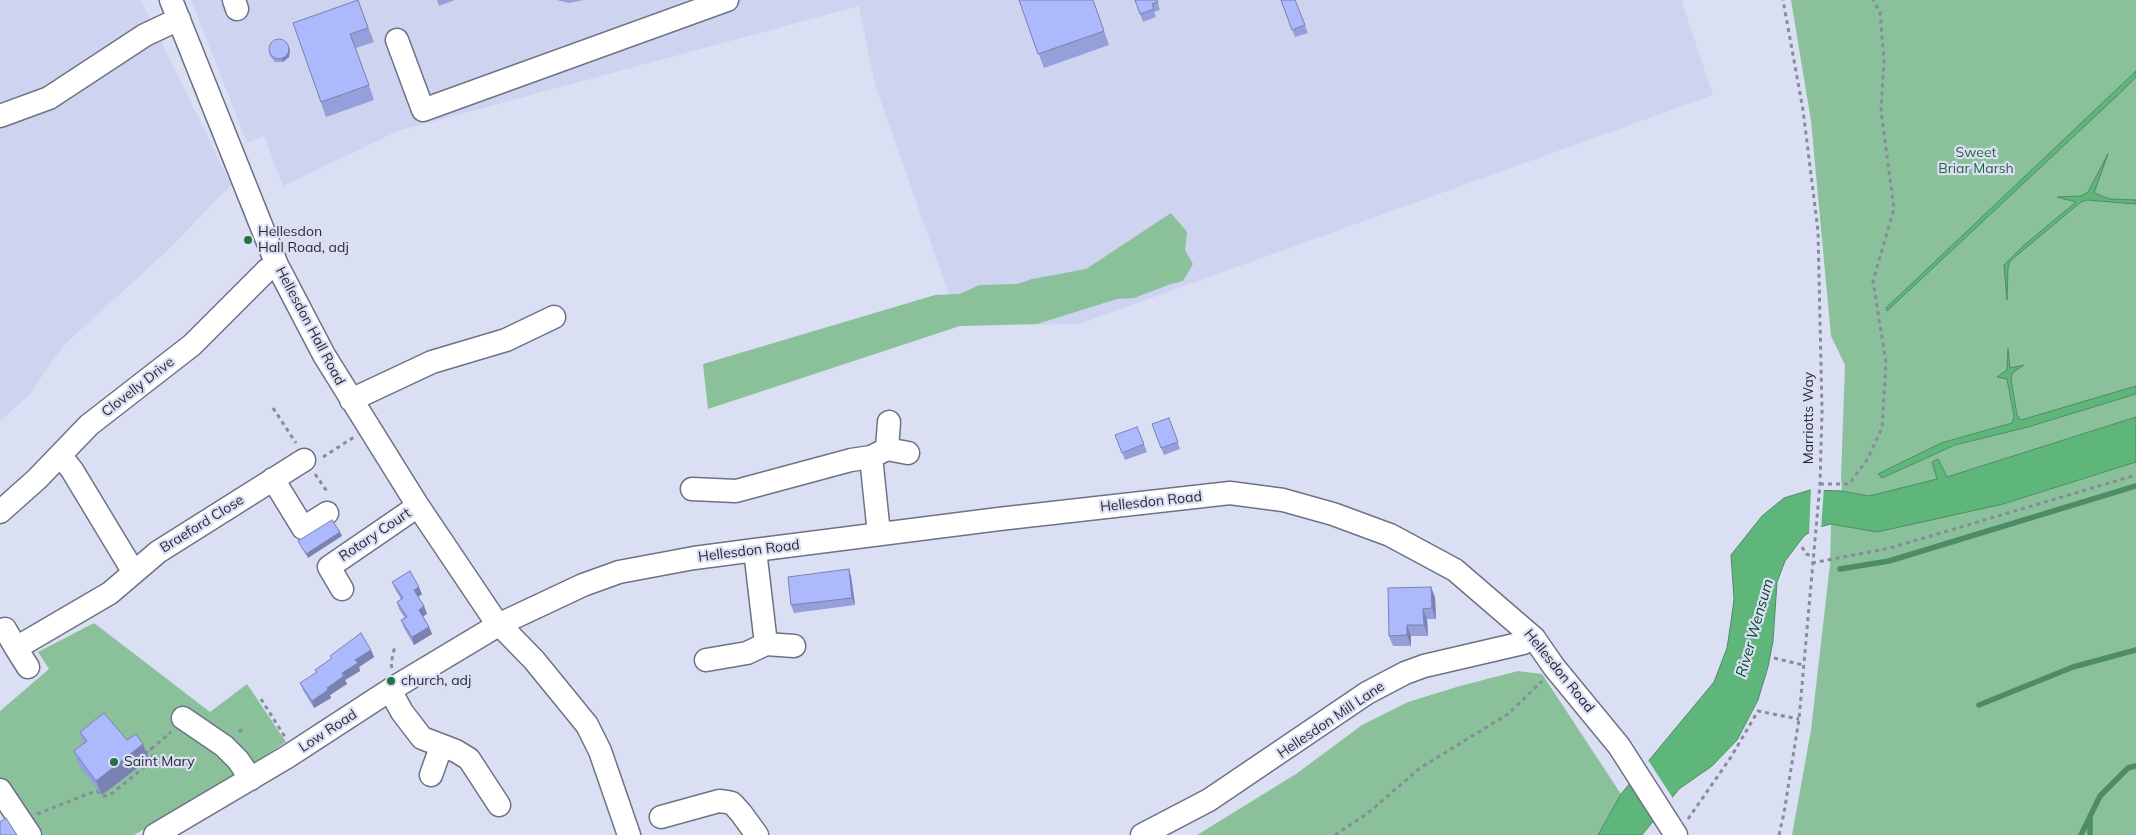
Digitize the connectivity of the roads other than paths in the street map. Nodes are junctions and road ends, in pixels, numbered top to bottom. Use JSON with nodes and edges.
{"nodes":[{"id":1,"x":727,"y":0,"type":"edge"},
{"id":2,"x":175,"y":10,"type":"edge"},
{"id":3,"x":397,"y":40,"type":"dead end"},
{"id":4,"x":0,"y":116,"type":"edge"},
{"id":5,"x":277,"y":265,"type":"junction"},
{"id":6,"x":554,"y":317,"type":"dead end"},
{"id":7,"x":351,"y":400,"type":"junction"},
{"id":8,"x":888,"y":422,"type":"dead end"},
{"id":9,"x":889,"y":453,"type":"junction"},
{"id":10,"x":60,"y":455,"type":"junction"},
{"id":11,"x":311,"y":460,"type":"road end"},
{"id":12,"x":273,"y":479,"type":"junction"},
{"id":13,"x":692,"y":489,"type":"dead end"},
{"id":14,"x":418,"y":506,"type":"junction"},
{"id":15,"x":0,"y":512,"type":"edge"},
{"id":16,"x":328,"y":513,"type":"dead end"},
{"id":17,"x":880,"y":534,"type":"junction"},
{"id":18,"x":755,"y":550,"type":"junction"},
{"id":19,"x":133,"y":571,"type":"junction"},
{"id":20,"x":342,"y":589,"type":"dead end"},
{"id":21,"x":500,"y":624,"type":"junction"},
{"id":22,"x":5,"y":629,"type":"dead end"},
{"id":23,"x":766,"y":644,"type":"junction"},
{"id":24,"x":794,"y":646,"type":"dead end"},
{"id":25,"x":1541,"y":646,"type":"junction"},
{"id":26,"x":706,"y":660,"type":"dead end"},
{"id":27,"x":390,"y":690,"type":"junction"},
{"id":28,"x":185,"y":719,"type":"road end"},
{"id":29,"x":441,"y":747,"type":"junction"},
{"id":30,"x":431,"y":775,"type":"dead end"},
{"id":31,"x":251,"y":778,"type":"junction"},
{"id":32,"x":0,"y":790,"type":"edge"},
{"id":33,"x":499,"y":805,"type":"dead end"},
{"id":34,"x":661,"y":817,"type":"dead end"},
{"id":35,"x":27,"y":829,"type":"edge"},
{"id":36,"x":179,"y":829,"type":"edge"},
{"id":37,"x":1672,"y":830,"type":"edge"},
{"id":38,"x":155,"y":835,"type":"edge"},
{"id":39,"x":629,"y":835,"type":"edge"},
{"id":40,"x":757,"y":835,"type":"edge"},
{"id":41,"x":1142,"y":835,"type":"edge"}],
"edges":[{"from":1,"to":3,"type":"street"},
{"from":2,"to":4,"type":"street"},
{"from":2,"to":5,"type":"street","name":"Hellesdon Hall Road"},
{"from":5,"to":7,"type":"street","name":"Hellesdon Hall Road"},
{"from":5,"to":10,"type":"street","name":"Clovelly Drive"},
{"from":6,"to":7,"type":"street"},
{"from":7,"to":14,"type":"street","name":"Hellesdon Hall Road"},
{"from":8,"to":9,"type":"street"},
{"from":9,"to":13,"type":"street"},
{"from":9,"to":17,"type":"street"},
{"from":10,"to":15,"type":"street","name":"Clovelly Drive"},
{"from":10,"to":19,"type":"street"},
{"from":11,"to":12,"type":"street","name":"Braeford Close"},
{"from":12,"to":16,"type":"street"},
{"from":12,"to":19,"type":"street","name":"Braeford Close"},
{"from":14,"to":20,"type":"street","name":"Rotary Court"},
{"from":14,"to":21,"type":"street","name":"Hellesdon Hall Road"},
{"from":17,"to":18,"type":"street","name":"Hellesdon Road"},
{"from":17,"to":25,"type":"street","name":"Hellesdon Road"},
{"from":18,"to":21,"type":"street","name":"Hellesdon Road"},
{"from":18,"to":23,"type":"street"},
{"from":19,"to":22,"type":"street","name":"Braeford Close"},
{"from":21,"to":27,"type":"street","name":"Low Road"},
{"from":21,"to":39,"type":"street"},
{"from":23,"to":24,"type":"street"},
{"from":23,"to":26,"type":"street"},
{"from":25,"to":37,"type":"street","name":"Hellesdon Road"},
{"from":25,"to":41,"type":"street","name":"Hellesdon Mill Lane"},
{"from":27,"to":29,"type":"street"},
{"from":27,"to":31,"type":"street","name":"Low Road"},
{"from":28,"to":31,"type":"street"},
{"from":29,"to":30,"type":"street"},
{"from":29,"to":33,"type":"street"},
{"from":31,"to":36,"type":"street","name":"Low Road"},
{"from":32,"to":35,"type":"street"},
{"from":34,"to":40,"type":"street"},
{"from":36,"to":38,"type":"street","name":"Low Road"}]}
